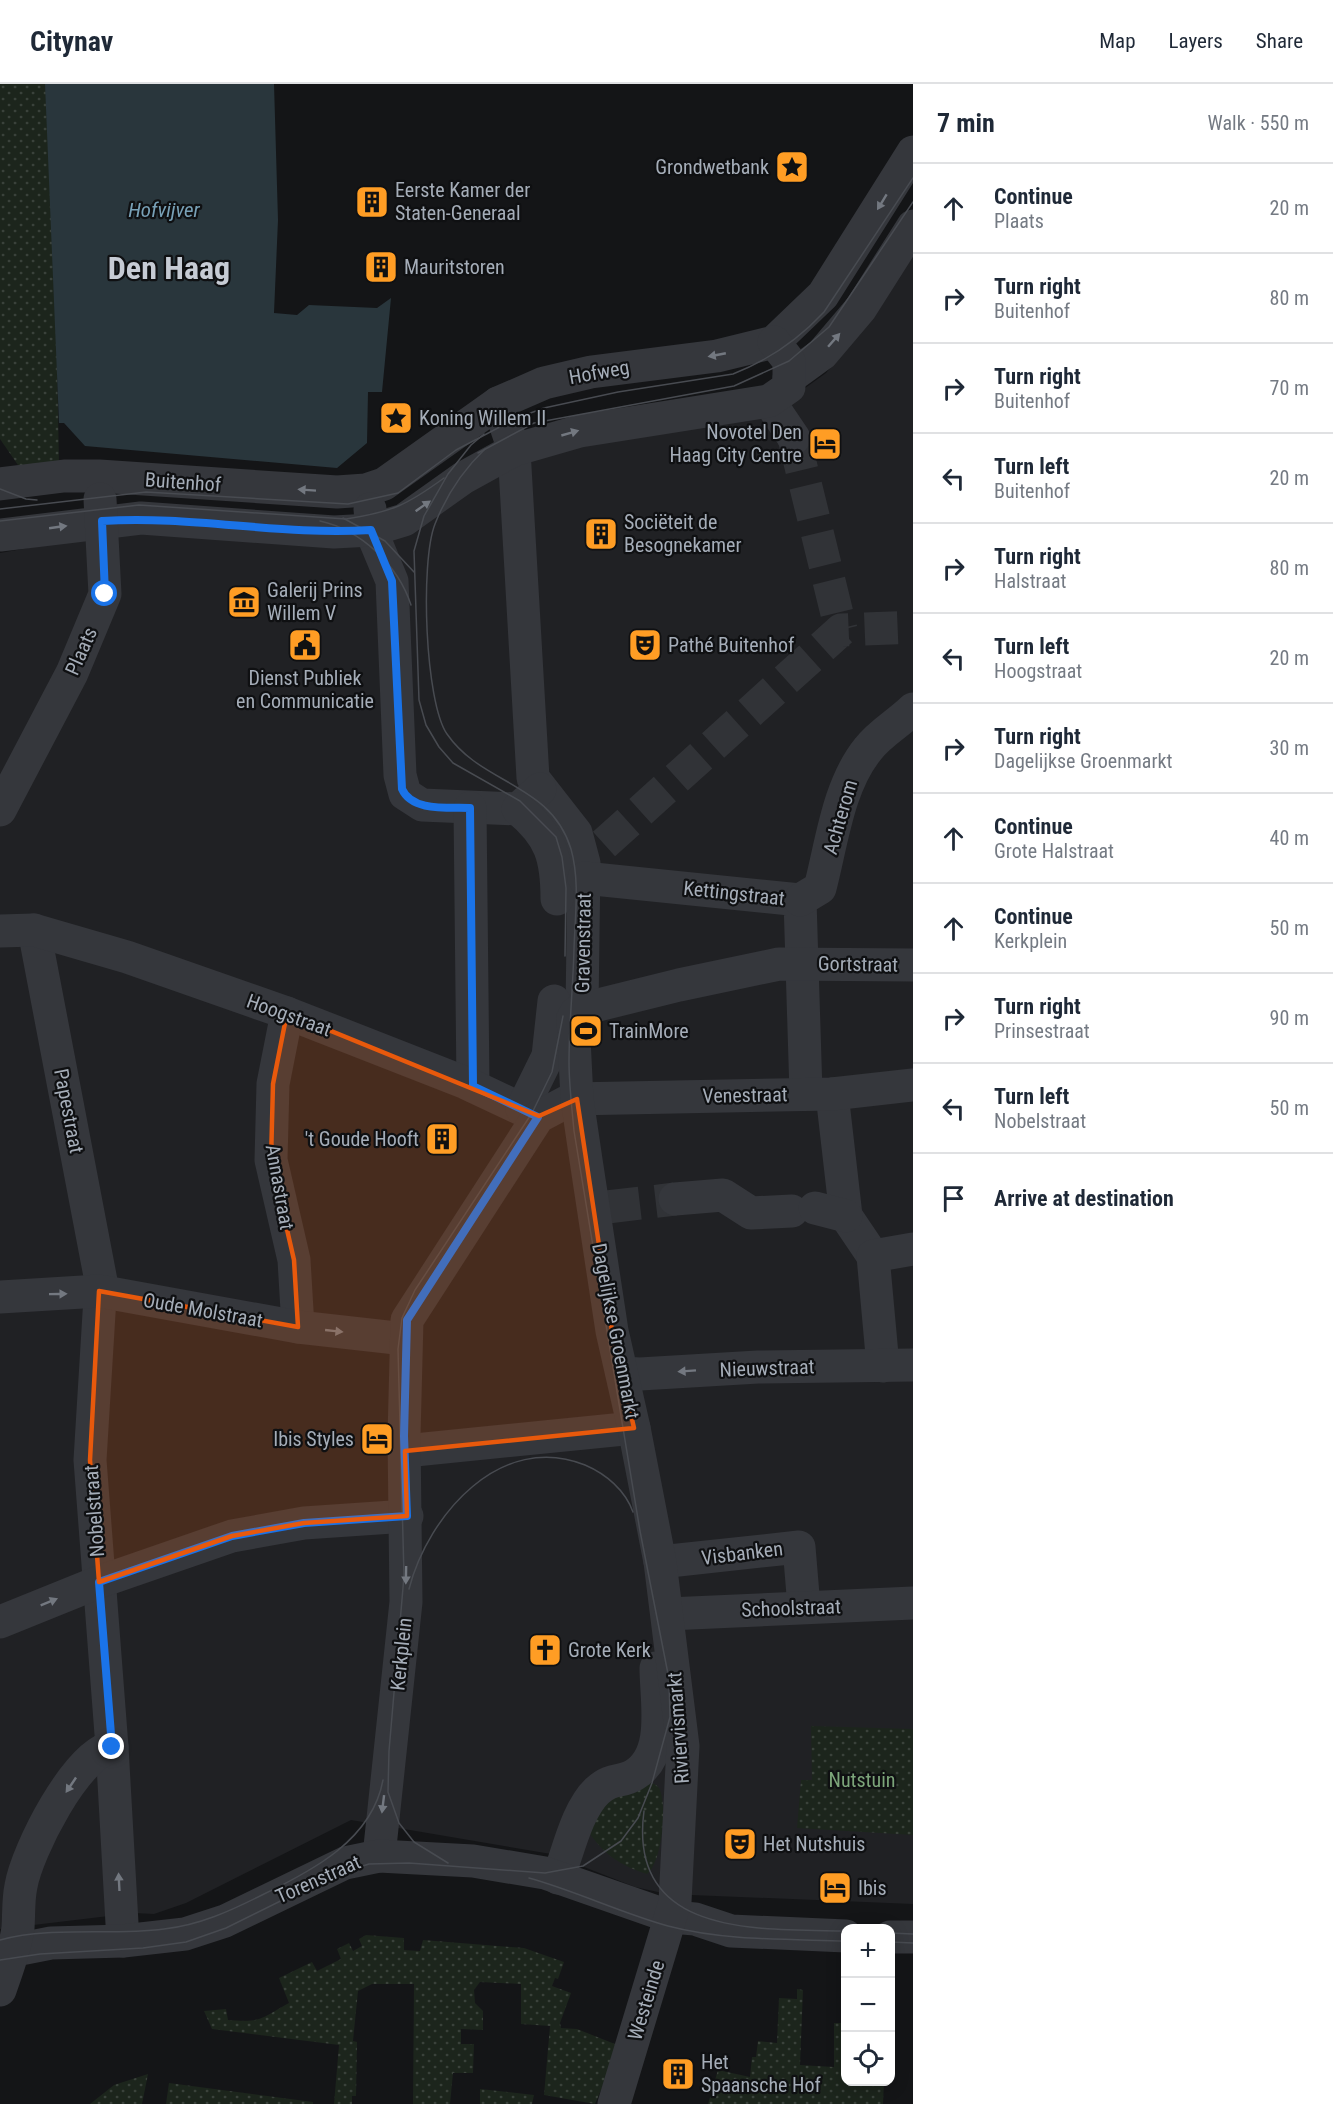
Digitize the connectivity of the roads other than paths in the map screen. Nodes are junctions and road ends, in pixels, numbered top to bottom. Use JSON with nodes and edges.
{"nodes":[{"id":1,"x":913,"y":152,"type":"edge"},
{"id":2,"x":913,"y":226,"type":"edge"},
{"id":3,"x":774,"y":342,"type":"junction"},
{"id":4,"x":779,"y":389,"type":"junction"},
{"id":5,"x":498,"y":403,"type":"junction"},
{"id":6,"x":794,"y":438,"type":"tunnel mouth"},
{"id":7,"x":440,"y":445,"type":"joint"},
{"id":8,"x":514,"y":450,"type":"junction"},
{"id":9,"x":99,"y":476,"type":"junction"},
{"id":10,"x":0,"y":484,"type":"edge"},
{"id":11,"x":366,"y":490,"type":"junction"},
{"id":12,"x":102,"y":521,"type":"junction"},
{"id":13,"x":371,"y":530,"type":"junction"},
{"id":14,"x":0,"y":535,"type":"edge"},
{"id":15,"x":913,"y":709,"type":"edge"},
{"id":16,"x":529,"y":799,"type":"junction"},
{"id":17,"x":470,"y":808,"type":"junction"},
{"id":18,"x":0,"y":810,"type":"edge"},
{"id":19,"x":590,"y":862,"type":"junction"},
{"id":20,"x":557,"y":899,"type":"dead end"},
{"id":21,"x":800,"y":900,"type":"junction"},
{"id":22,"x":34,"y":930,"type":"junction"},
{"id":23,"x":0,"y":931,"type":"edge"},
{"id":24,"x":803,"y":963,"type":"junction"},
{"id":25,"x":913,"y":964,"type":"edge"},
{"id":26,"x":568,"y":1005,"type":"junction"},
{"id":27,"x":287,"y":1012,"type":"junction"},
{"id":28,"x":913,"y":1085,"type":"edge"},
{"id":29,"x":473,"y":1086,"type":"junction"},
{"id":30,"x":819,"y":1094,"type":"junction"},
{"id":31,"x":577,"y":1099,"type":"junction"},
{"id":32,"x":530,"y":1113,"type":"junction"},
{"id":33,"x":675,"y":1199,"type":"tunnel mouth"},
{"id":34,"x":818,"y":1212,"type":"junction"},
{"id":35,"x":913,"y":1249,"type":"edge"},
{"id":36,"x":873,"y":1256,"type":"junction"},
{"id":37,"x":99,"y":1291,"type":"junction"},
{"id":38,"x":0,"y":1297,"type":"edge"},
{"id":39,"x":298,"y":1327,"type":"junction"},
{"id":40,"x":405,"y":1339,"type":"junction"},
{"id":41,"x":898,"y":1365,"type":"edge"},
{"id":42,"x":622,"y":1373,"type":"junction"},
{"id":43,"x":634,"y":1428,"type":"junction"},
{"id":44,"x":405,"y":1451,"type":"junction"},
{"id":45,"x":407,"y":1516,"type":"junction"},
{"id":46,"x":660,"y":1562,"type":"junction"},
{"id":47,"x":99,"y":1582,"type":"junction"},
{"id":48,"x":913,"y":1603,"type":"edge"},
{"id":49,"x":804,"y":1608,"type":"junction"},
{"id":50,"x":668,"y":1614,"type":"junction"},
{"id":51,"x":0,"y":1622,"type":"edge"},
{"id":52,"x":112,"y":1747,"type":"junction"},
{"id":53,"x":379,"y":1856,"type":"junction"},
{"id":54,"x":558,"y":1878,"type":"junction"},
{"id":55,"x":673,"y":1906,"type":"junction"},
{"id":56,"x":10,"y":1928,"type":"edge"},
{"id":57,"x":841,"y":1936,"type":"edge"},
{"id":58,"x":895,"y":1936,"type":"edge"},
{"id":59,"x":913,"y":1937,"type":"edge"},
{"id":60,"x":123,"y":1941,"type":"junction"},
{"id":61,"x":0,"y":1990,"type":"edge"},
{"id":62,"x":614,"y":2104,"type":"edge"}],
"edges":[{"from":1,"to":3,"type":"street","one_way":true},
{"from":4,"to":2,"type":"street","one_way":true},
{"from":3,"to":4,"type":"street"},
{"from":3,"to":5,"type":"street","name":"Hofweg","one_way":true},
{"from":4,"to":6,"type":"street"},
{"from":8,"to":4,"type":"street","one_way":true},
{"from":5,"to":7,"type":"street","name":"Hofweg"},
{"from":5,"to":8,"type":"street"},
{"from":7,"to":11,"type":"street","name":"Buitenhof"},
{"from":13,"to":8,"type":"street","name":"Buitenhof","one_way":true},
{"from":8,"to":16,"type":"street"},
{"from":9,"to":10,"type":"street","name":"Buitenhof"},
{"from":11,"to":9,"type":"street","name":"Buitenhof","one_way":true},
{"from":9,"to":12,"type":"street","name":"Plaats"},
{"from":11,"to":13,"type":"street"},
{"from":12,"to":13,"type":"street","name":"Buitenhof"},
{"from":14,"to":12,"type":"street","name":"Buitenhof","one_way":true},
{"from":12,"to":18,"type":"street","name":"Plaats"},
{"from":13,"to":17,"type":"street"},
{"from":15,"to":21,"type":"street","name":"Achterom"},
{"from":16,"to":17,"type":"street"},
{"from":16,"to":19,"type":"street"},
{"from":16,"to":20,"type":"street"},
{"from":17,"to":29,"type":"street"},
{"from":19,"to":21,"type":"street","name":"Kettingstraat"},
{"from":19,"to":26,"type":"street","name":"Gravenstraat"},
{"from":21,"to":24,"type":"street","name":"Kettingstraat"},
{"from":22,"to":23,"type":"street","name":"Hoogstraat"},
{"from":22,"to":27,"type":"street","name":"Hoogstraat"},
{"from":22,"to":37,"type":"street","name":"Papestraat"},
{"from":24,"to":25,"type":"street","name":"Gortstraat"},
{"from":24,"to":26,"type":"street"},
{"from":24,"to":30,"type":"street","name":"Kettingstraat"},
{"from":26,"to":31,"type":"street","name":"Dagelijkse Groenmarkt"},
{"from":26,"to":32,"type":"street"},
{"from":27,"to":29,"type":"street","name":"Hoogstraat"},
{"from":27,"to":39,"type":"street","name":"Annastraat"},
{"from":28,"to":30,"type":"street","name":"Venestraat"},
{"from":29,"to":32,"type":"street","name":"Hoogstraat"},
{"from":30,"to":31,"type":"street","name":"Venestraat"},
{"from":30,"to":34,"type":"street","name":"Kettingstraat"},
{"from":31,"to":32,"type":"street"},
{"from":31,"to":42,"type":"street","name":"Dagelijkse Groenmarkt"},
{"from":32,"to":40,"type":"street","name":"Kerkplein"},
{"from":33,"to":34,"type":"street"},
{"from":34,"to":36,"type":"street"},
{"from":35,"to":36,"type":"street"},
{"from":36,"to":41,"type":"street"},
{"from":38,"to":37,"type":"street","name":"Oude Molstraat","one_way":true},
{"from":37,"to":39,"type":"street","name":"Oude Molstraat"},
{"from":37,"to":47,"type":"street","name":"Nobelstraat"},
{"from":39,"to":40,"type":"street","name":"Oude Molstraat","one_way":true},
{"from":40,"to":44,"type":"street","name":"Kerkplein"},
{"from":41,"to":42,"type":"street","name":"Nieuwstraat","one_way":true},
{"from":42,"to":43,"type":"street","name":"Dagelijkse Groenmarkt"},
{"from":43,"to":44,"type":"street"},
{"from":43,"to":46,"type":"street","name":"Dagelijkse Groenmarkt"},
{"from":44,"to":45,"type":"street","name":"Kerkplein"},
{"from":45,"to":47,"type":"street"},
{"from":45,"to":53,"type":"street","name":"Kerkplein","one_way":true},
{"from":46,"to":49,"type":"street","name":"Visbanken"},
{"from":46,"to":50,"type":"street","name":"Riviervismarkt"},
{"from":46,"to":54,"type":"street"},
{"from":51,"to":47,"type":"street","one_way":true},
{"from":47,"to":52,"type":"street","name":"Nobelstraat"},
{"from":48,"to":49,"type":"street","name":"Schoolstraat"},
{"from":49,"to":50,"type":"street","name":"Schoolstraat"},
{"from":50,"to":55,"type":"street","name":"Riviervismarkt"},
{"from":52,"to":56,"type":"street","one_way":true},
{"from":60,"to":52,"type":"street","name":"Nobelstraat","one_way":true},
{"from":53,"to":54,"type":"street","name":"Torenstraat"},
{"from":53,"to":60,"type":"street","name":"Torenstraat"},
{"from":54,"to":55,"type":"street","name":"Torenstraat"},
{"from":55,"to":57,"type":"street","name":"Torenstraat"},
{"from":55,"to":62,"type":"street","name":"Westeinde"},
{"from":56,"to":60,"type":"street","name":"Torenstraat"},
{"from":56,"to":61,"type":"street"},
{"from":58,"to":59,"type":"street"}]}
